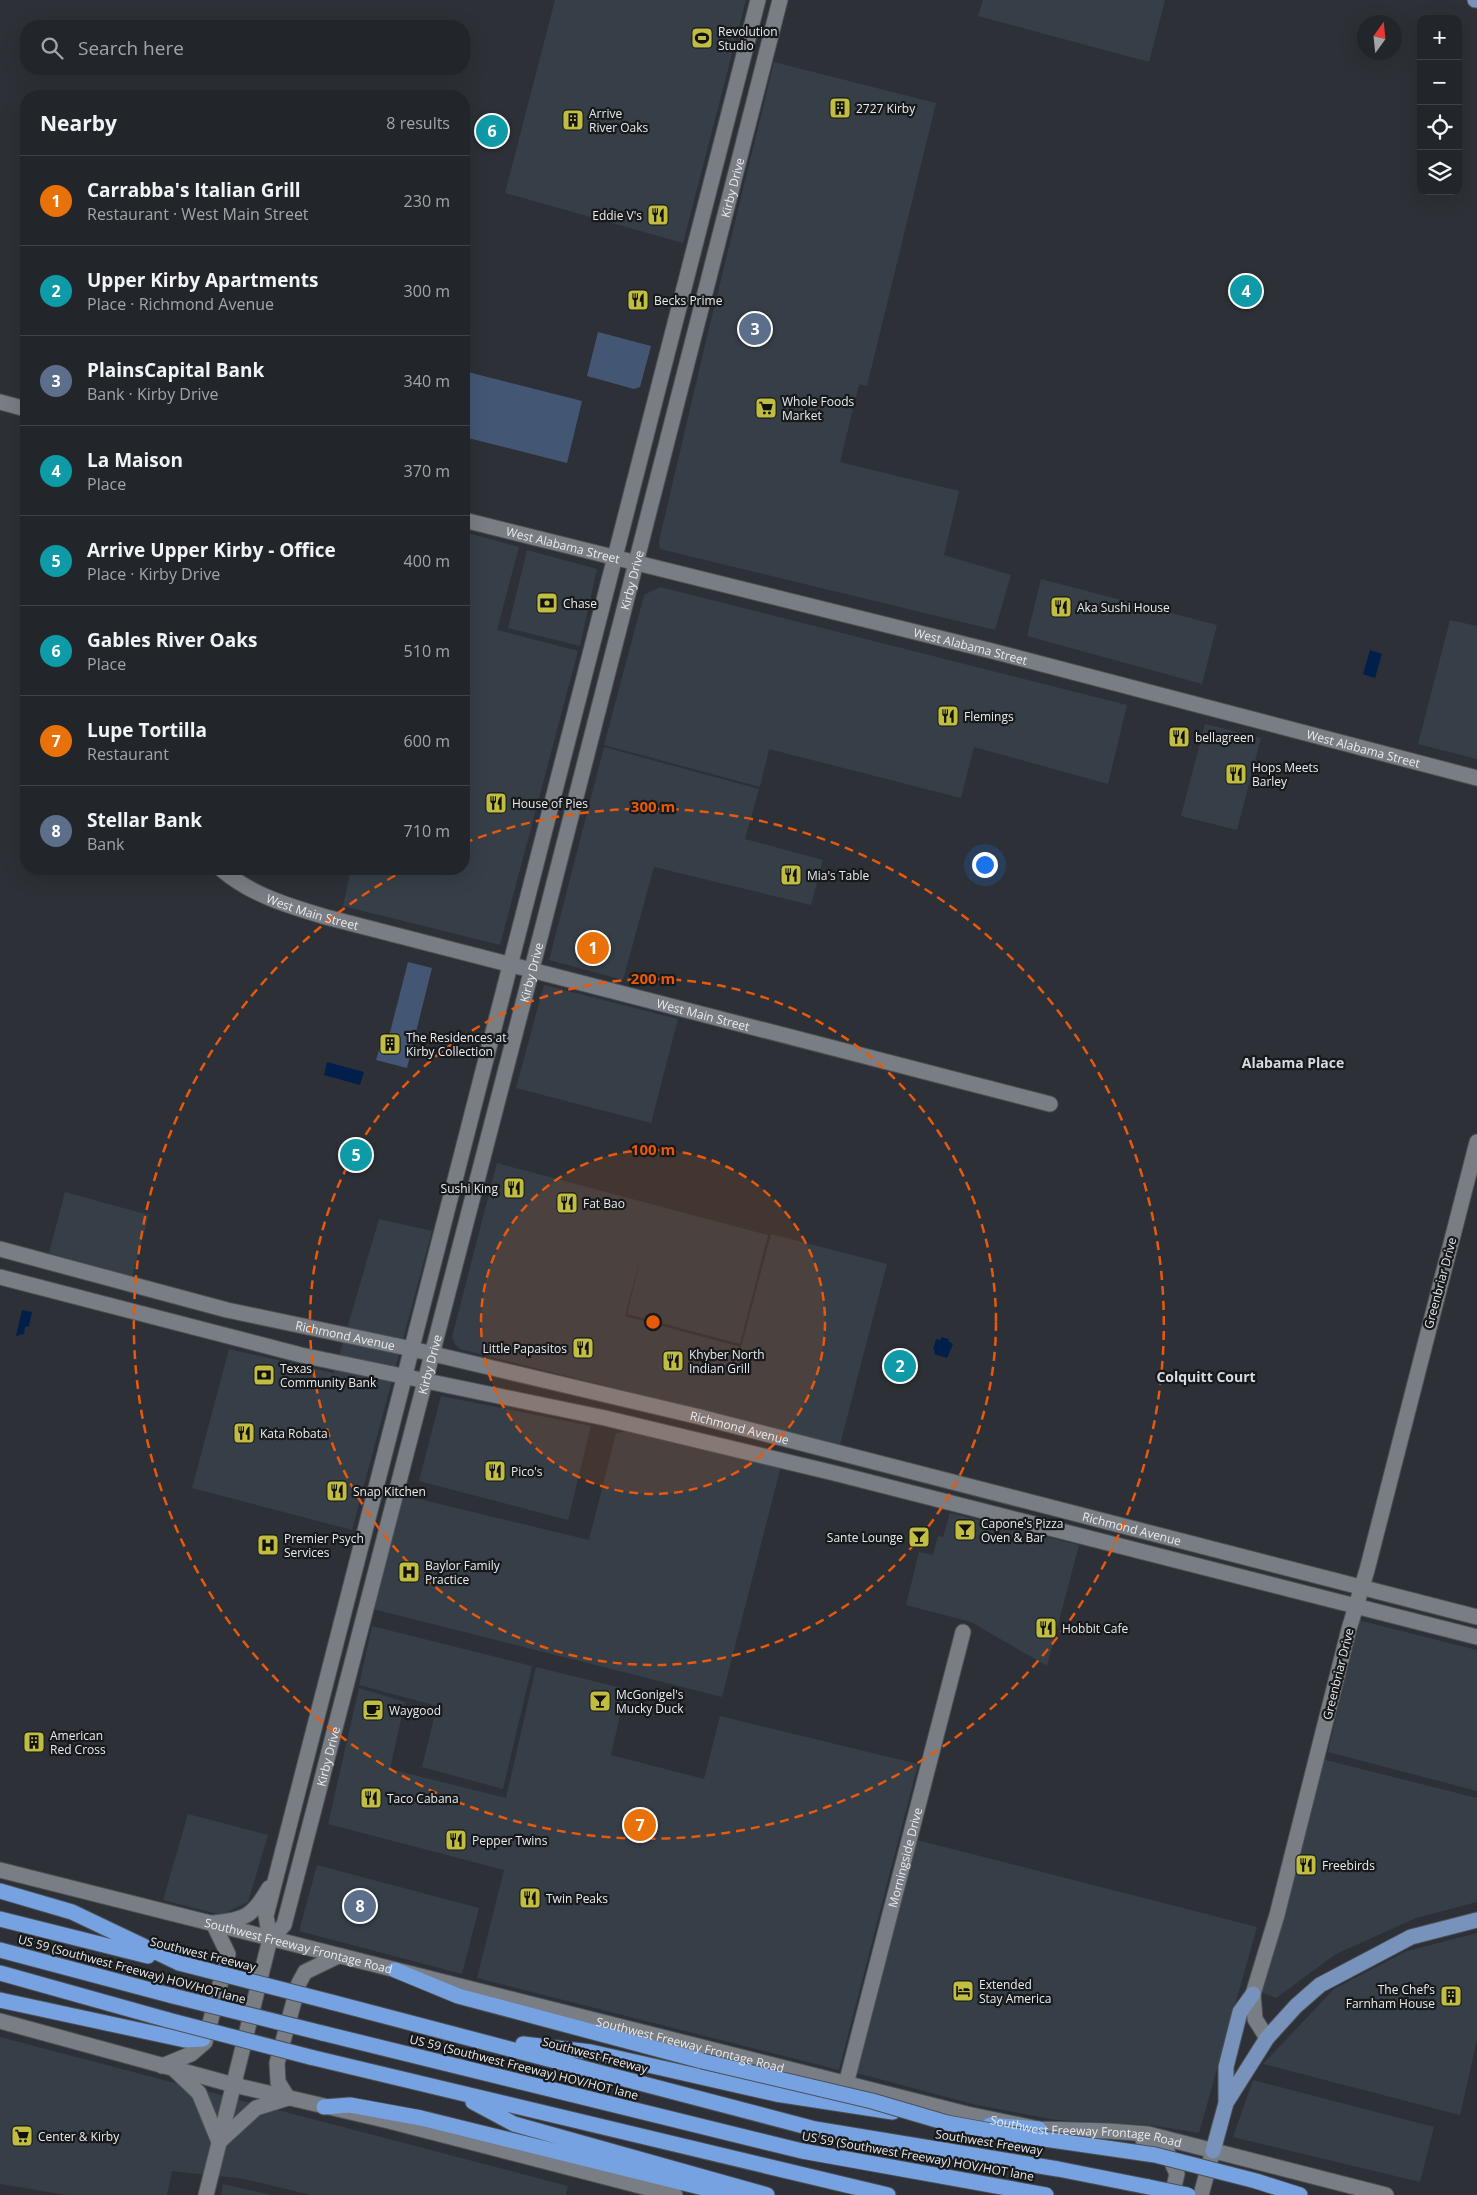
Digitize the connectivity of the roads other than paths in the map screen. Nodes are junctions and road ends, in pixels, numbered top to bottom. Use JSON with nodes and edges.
{"nodes":[{"id":1,"x":758,"y":0,"type":"edge"},
{"id":2,"x":780,"y":0,"type":"edge"},
{"id":3,"x":0,"y":402,"type":"edge"},
{"id":4,"x":20,"y":407,"type":"edge"},
{"id":5,"x":654,"y":409,"type":"junction"},
{"id":6,"x":666,"y":444,"type":"junction"},
{"id":7,"x":470,"y":522,"type":"edge"},
{"id":8,"x":616,"y":558,"type":"junction"},
{"id":9,"x":635,"y":563,"type":"junction"},
{"id":10,"x":572,"y":727,"type":"junction"},
{"id":11,"x":592,"y":732,"type":"junction"},
{"id":12,"x":1477,"y":778,"type":"edge"},
{"id":13,"x":228,"y":875,"type":"edge"},
{"id":14,"x":511,"y":964,"type":"junction"},
{"id":15,"x":532,"y":970,"type":"junction"},
{"id":16,"x":1050,"y":1104,"type":"dead end"},
{"id":17,"x":1477,"y":1142,"type":"edge"},
{"id":18,"x":0,"y":1249,"type":"edge"},
{"id":19,"x":38,"y":1259,"type":"junction"},
{"id":20,"x":0,"y":1276,"type":"edge"},
{"id":21,"x":31,"y":1284,"type":"junction"},
{"id":22,"x":412,"y":1349,"type":"junction"},
{"id":23,"x":432,"y":1354,"type":"junction"},
{"id":24,"x":404,"y":1376,"type":"junction"},
{"id":25,"x":425,"y":1381,"type":"junction"},
{"id":26,"x":992,"y":1492,"type":"junction"},
{"id":27,"x":986,"y":1511,"type":"junction"},
{"id":28,"x":1164,"y":1536,"type":"junction"},
{"id":29,"x":1158,"y":1556,"type":"junction"},
{"id":30,"x":1362,"y":1587,"type":"junction"},
{"id":31,"x":1356,"y":1606,"type":"junction"},
{"id":32,"x":1477,"y":1617,"type":"edge"},
{"id":33,"x":963,"y":1632,"type":"dead end"},
{"id":34,"x":1477,"y":1637,"type":"edge"},
{"id":35,"x":0,"y":1870,"type":"edge"},
{"id":36,"x":277,"y":1874,"type":"junction"},
{"id":37,"x":0,"y":1891,"type":"edge"},
{"id":38,"x":0,"y":1919,"type":"edge"},
{"id":39,"x":1477,"y":1920,"type":"edge"},
{"id":40,"x":213,"y":1923,"type":"junction"},
{"id":41,"x":270,"y":1939,"type":"junction"},
{"id":42,"x":0,"y":1950,"type":"edge"},
{"id":43,"x":338,"y":1956,"type":"junction"},
{"id":44,"x":179,"y":1963,"type":"junction"},
{"id":45,"x":396,"y":1970,"type":"junction"},
{"id":46,"x":0,"y":1973,"type":"edge"},
{"id":47,"x":1253,"y":1994,"type":"junction"},
{"id":48,"x":0,"y":2000,"type":"edge"},
{"id":49,"x":0,"y":2021,"type":"edge"},
{"id":50,"x":229,"y":2036,"type":"junction"},
{"id":51,"x":467,"y":2037,"type":"junction"},
{"id":52,"x":1267,"y":2038,"type":"junction"},
{"id":53,"x":168,"y":2067,"type":"junction"},
{"id":54,"x":846,"y":2084,"type":"junction"},
{"id":55,"x":234,"y":2086,"type":"junction"},
{"id":56,"x":451,"y":2091,"type":"junction"},
{"id":57,"x":288,"y":2098,"type":"junction"},
{"id":58,"x":1226,"y":2103,"type":"junction"},
{"id":59,"x":324,"y":2106,"type":"junction"},
{"id":60,"x":1038,"y":2129,"type":"junction"},
{"id":61,"x":1109,"y":2130,"type":"junction"},
{"id":62,"x":219,"y":2142,"type":"junction"},
{"id":63,"x":1213,"y":2152,"type":"junction"},
{"id":64,"x":206,"y":2195,"type":"edge"},
{"id":65,"x":675,"y":2195,"type":"edge"},
{"id":66,"x":732,"y":2195,"type":"edge"},
{"id":67,"x":767,"y":2195,"type":"edge"},
{"id":68,"x":888,"y":2195,"type":"edge"},
{"id":69,"x":1046,"y":2195,"type":"edge"},
{"id":70,"x":1172,"y":2195,"type":"edge"},
{"id":71,"x":1188,"y":2195,"type":"edge"},
{"id":72,"x":1201,"y":2195,"type":"edge"},
{"id":73,"x":1300,"y":2195,"type":"edge"},
{"id":74,"x":1386,"y":2195,"type":"edge"}],
"edges":[{"from":1,"to":5,"type":"main road","name":"Kirby Drive"},
{"from":2,"to":6,"type":"main road","name":"Kirby Drive"},
{"from":3,"to":4,"type":"main road"},
{"from":5,"to":6,"type":"main road"},
{"from":5,"to":8,"type":"main road","name":"Kirby Drive"},
{"from":6,"to":9,"type":"main road","name":"Kirby Drive"},
{"from":7,"to":8,"type":"main road","name":"West Alabama Street"},
{"from":8,"to":9,"type":"main road","name":"West Alabama Street"},
{"from":8,"to":10,"type":"main road","name":"Kirby Drive"},
{"from":9,"to":11,"type":"main road","name":"Kirby Drive"},
{"from":9,"to":12,"type":"main road","name":"West Alabama Street"},
{"from":10,"to":11,"type":"main road"},
{"from":10,"to":14,"type":"main road","name":"Kirby Drive"},
{"from":11,"to":15,"type":"main road","name":"Kirby Drive"},
{"from":13,"to":14,"type":"main road","name":"West Main Street"},
{"from":14,"to":15,"type":"main road","name":"West Main Street"},
{"from":14,"to":22,"type":"main road","name":"Kirby Drive"},
{"from":15,"to":16,"type":"main road","name":"West Main Street"},
{"from":15,"to":23,"type":"main road","name":"Kirby Drive"},
{"from":17,"to":30,"type":"main road","name":"Greenbriar Drive"},
{"from":18,"to":19,"type":"main road","name":"Richmond Avenue"},
{"from":19,"to":21,"type":"main road"},
{"from":19,"to":22,"type":"main road","name":"Richmond Avenue"},
{"from":20,"to":21,"type":"main road","name":"Richmond Avenue"},
{"from":21,"to":24,"type":"main road","name":"Richmond Avenue"},
{"from":22,"to":23,"type":"main road","name":"Richmond Avenue"},
{"from":22,"to":24,"type":"main road","name":"Kirby Drive"},
{"from":23,"to":25,"type":"main road","name":"Kirby Drive"},
{"from":23,"to":26,"type":"main road","name":"Richmond Avenue"},
{"from":24,"to":25,"type":"main road","name":"Richmond Avenue"},
{"from":24,"to":36,"type":"main road","name":"Kirby Drive"},
{"from":25,"to":27,"type":"main road","name":"Richmond Avenue"},
{"from":25,"to":41,"type":"main road","name":"Kirby Drive"},
{"from":26,"to":27,"type":"main road"},
{"from":26,"to":28,"type":"main road","name":"Richmond Avenue"},
{"from":27,"to":29,"type":"main road","name":"Richmond Avenue"},
{"from":28,"to":29,"type":"main road"},
{"from":28,"to":30,"type":"main road","name":"Richmond Avenue"},
{"from":29,"to":31,"type":"main road","name":"Richmond Avenue"},
{"from":30,"to":31,"type":"main road","name":"Greenbriar Drive"},
{"from":30,"to":32,"type":"main road","name":"Richmond Avenue"},
{"from":31,"to":34,"type":"main road","name":"Richmond Avenue"},
{"from":31,"to":47,"type":"main road","name":"Greenbriar Drive"},
{"from":33,"to":54,"type":"main road","name":"Morningside Drive"},
{"from":35,"to":40,"type":"main road","name":"Southwest Freeway Frontage Road"},
{"from":36,"to":40,"type":"main road"},
{"from":36,"to":41,"type":"main road","name":"Kirby Drive"},
{"from":37,"to":44,"type":"highway"},
{"from":38,"to":44,"type":"highway","name":"Southwest Freeway"},
{"from":39,"to":52,"type":"main road"},
{"from":40,"to":41,"type":"main road","name":"Southwest Freeway Frontage Road"},
{"from":40,"to":53,"type":"main road"},
{"from":41,"to":43,"type":"main road","name":"Southwest Freeway Frontage Road"},
{"from":41,"to":55,"type":"main road","name":"Kirby Drive"},
{"from":42,"to":69,"type":"highway","name":"US 59 (Southwest Freeway) HOV/HOT lane","bridge":true},
{"from":43,"to":45,"type":"main road","name":"Southwest Freeway Frontage Road"},
{"from":43,"to":57,"type":"main road"},
{"from":44,"to":51,"type":"highway","name":"Southwest Freeway","bridge":true},
{"from":45,"to":54,"type":"main road","name":"Southwest Freeway Frontage Road"},
{"from":45,"to":73,"type":"highway","bridge":true},
{"from":46,"to":50,"type":"highway","bridge":true},
{"from":47,"to":52,"type":"main road","name":"Greenbriar Drive"},
{"from":47,"to":58,"type":"main road"},
{"from":48,"to":50,"type":"highway"},
{"from":49,"to":53,"type":"main road"},
{"from":50,"to":56,"type":"highway","bridge":true},
{"from":51,"to":60,"type":"highway"},
{"from":51,"to":71,"type":"highway","name":"Southwest Freeway","bridge":true},
{"from":52,"to":58,"type":"main road"},
{"from":53,"to":55,"type":"main road"},
{"from":53,"to":62,"type":"main road"},
{"from":54,"to":60,"type":"main road","name":"Southwest Freeway Frontage Road"},
{"from":55,"to":57,"type":"main road"},
{"from":55,"to":62,"type":"main road","name":"Kirby Drive"},
{"from":56,"to":67,"type":"highway"},
{"from":56,"to":68,"type":"highway"},
{"from":57,"to":59,"type":"main road"},
{"from":57,"to":62,"type":"main road"},
{"from":58,"to":63,"type":"main road"},
{"from":59,"to":65,"type":"main road"},
{"from":59,"to":66,"type":"highway"},
{"from":60,"to":61,"type":"main road","name":"Southwest Freeway Frontage Road"},
{"from":61,"to":63,"type":"main road","name":"Southwest Freeway Frontage Road"},
{"from":61,"to":70,"type":"main road"},
{"from":62,"to":64,"type":"main road","name":"Kirby Drive"},
{"from":63,"to":72,"type":"main road"},
{"from":63,"to":74,"type":"main road","name":"Southwest Freeway Frontage Road"}]}
